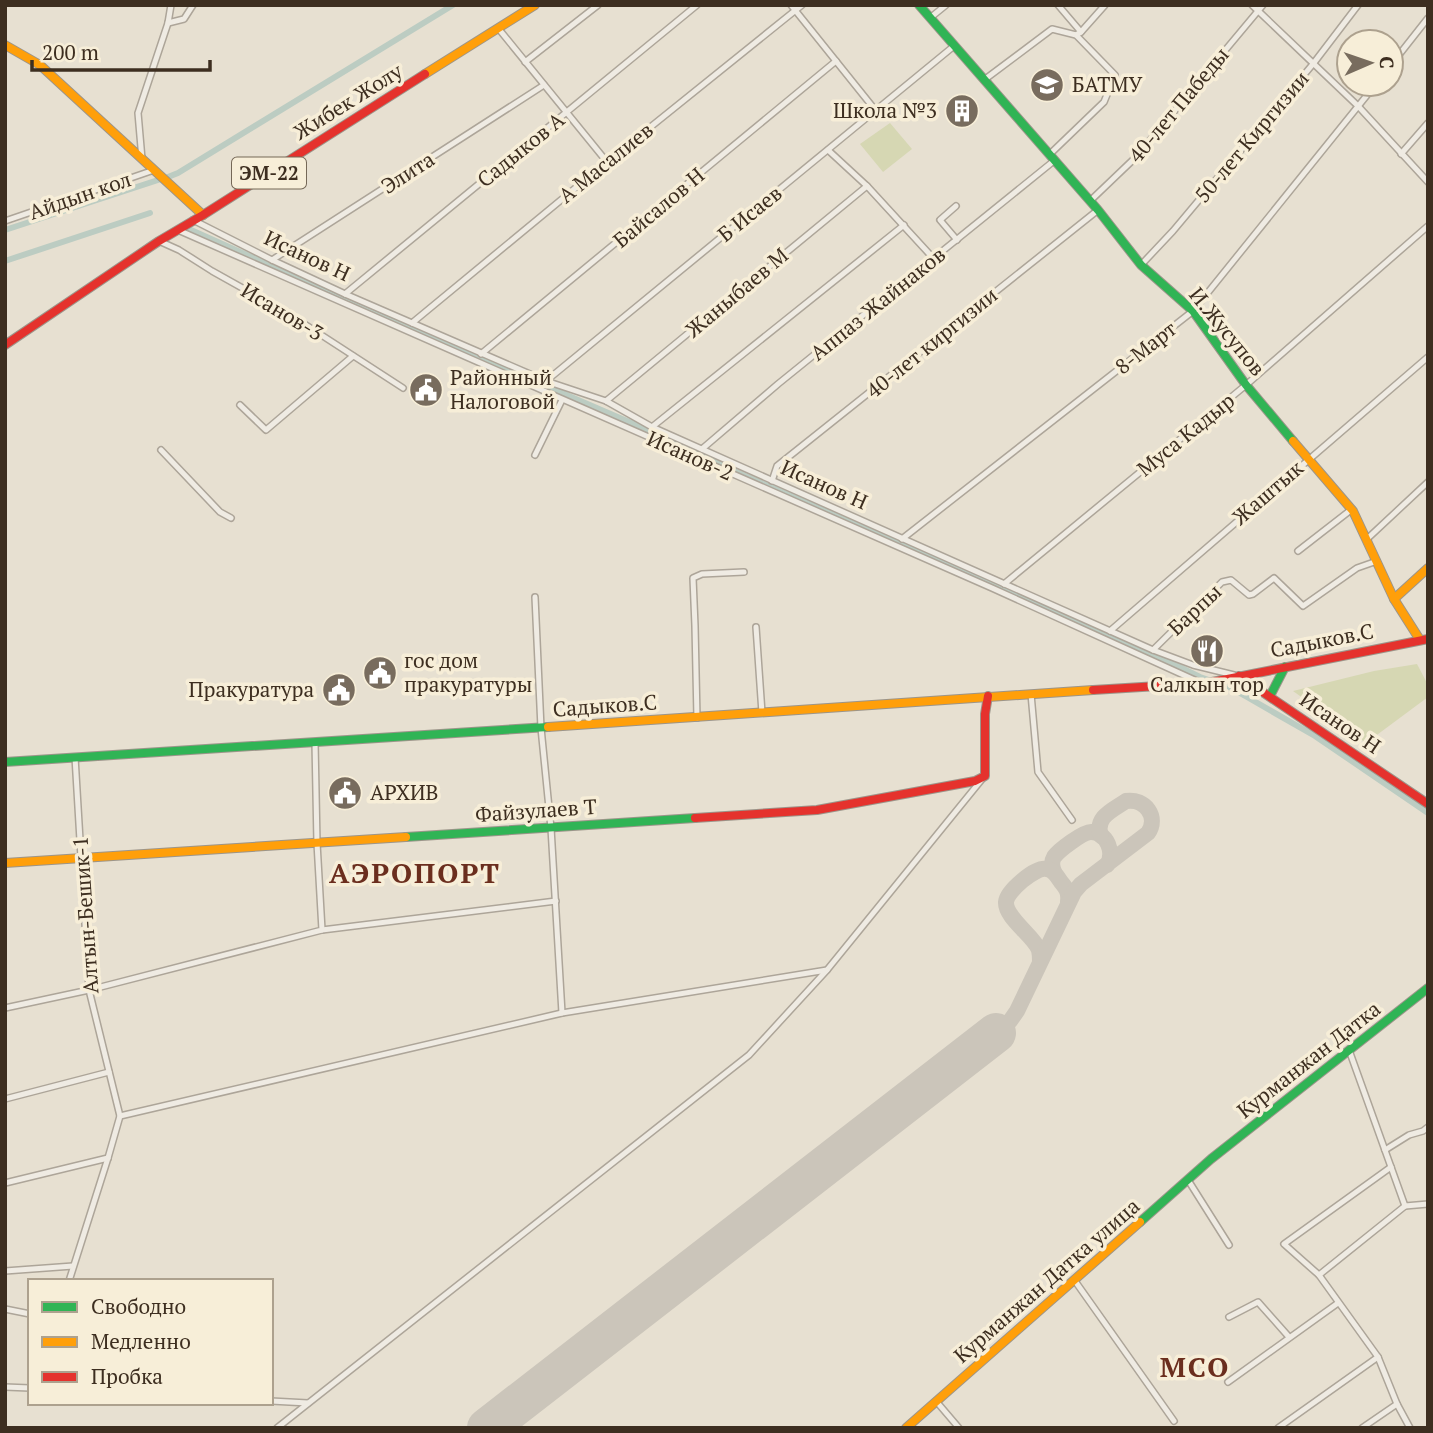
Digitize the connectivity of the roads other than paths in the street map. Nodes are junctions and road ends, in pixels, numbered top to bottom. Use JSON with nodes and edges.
{"nodes":[{"id":1,"x":171,"y":5,"type":"edge"},
{"id":2,"x":194,"y":5,"type":"edge"},
{"id":3,"x":535,"y":5,"type":"edge"},
{"id":4,"x":598,"y":5,"type":"edge"},
{"id":5,"x":697,"y":5,"type":"edge"},
{"id":6,"x":802,"y":5,"type":"edge"},
{"id":7,"x":919,"y":5,"type":"edge"},
{"id":8,"x":946,"y":5,"type":"edge"},
{"id":9,"x":1058,"y":5,"type":"edge"},
{"id":10,"x":1105,"y":5,"type":"edge"},
{"id":11,"x":1252,"y":5,"type":"edge"},
{"id":12,"x":1263,"y":5,"type":"edge"},
{"id":13,"x":1358,"y":5,"type":"edge"},
{"id":14,"x":793,"y":8,"type":"edge"},
{"id":15,"x":1258,"y":11,"type":"junction"},
{"id":16,"x":930,"y":18,"type":"junction"},
{"id":17,"x":1428,"y":18,"type":"edge"},
{"id":18,"x":168,"y":23,"type":"junction"},
{"id":19,"x":498,"y":29,"type":"junction"},
{"id":20,"x":1078,"y":33,"type":"junction"},
{"id":21,"x":5,"y":45,"type":"edge"},
{"id":22,"x":954,"y":46,"type":"junction"},
{"id":23,"x":1405,"y":47,"type":"edge"},
{"id":24,"x":836,"y":61,"type":"junction"},
{"id":25,"x":525,"y":62,"type":"junction"},
{"id":26,"x":1313,"y":64,"type":"junction"},
{"id":27,"x":984,"y":80,"type":"junction"},
{"id":28,"x":544,"y":85,"type":"junction"},
{"id":29,"x":1365,"y":98,"type":"edge"},
{"id":30,"x":1358,"y":106,"type":"junction"},
{"id":31,"x":876,"y":111,"type":"junction"},
{"id":32,"x":567,"y":113,"type":"junction"},
{"id":33,"x":1428,"y":123,"type":"edge"},
{"id":34,"x":828,"y":150,"type":"junction"},
{"id":35,"x":1401,"y":154,"type":"junction"},
{"id":36,"x":1053,"y":157,"type":"junction"},
{"id":37,"x":142,"y":159,"type":"junction"},
{"id":38,"x":607,"y":162,"type":"junction"},
{"id":39,"x":154,"y":170,"type":"junction"},
{"id":40,"x":1428,"y":182,"type":"edge"},
{"id":41,"x":867,"y":186,"type":"junction"},
{"id":42,"x":1090,"y":201,"type":"junction"},
{"id":43,"x":956,"y":206,"type":"dead end"},
{"id":44,"x":1098,"y":210,"type":"junction"},
{"id":45,"x":203,"y":215,"type":"junction"},
{"id":46,"x":193,"y":220,"type":"junction"},
{"id":47,"x":5,"y":221,"type":"edge"},
{"id":48,"x":904,"y":225,"type":"junction"},
{"id":49,"x":1428,"y":226,"type":"edge"},
{"id":50,"x":177,"y":230,"type":"junction"},
{"id":51,"x":957,"y":240,"type":"junction"},
{"id":52,"x":159,"y":241,"type":"junction"},
{"id":53,"x":934,"y":259,"type":"junction"},
{"id":54,"x":272,"y":260,"type":"junction"},
{"id":55,"x":1141,"y":265,"type":"junction"},
{"id":56,"x":345,"y":294,"type":"junction"},
{"id":57,"x":1193,"y":311,"type":"junction"},
{"id":58,"x":412,"y":323,"type":"junction"},
{"id":59,"x":5,"y":345,"type":"edge"},
{"id":60,"x":481,"y":354,"type":"junction"},
{"id":61,"x":353,"y":356,"type":"junction"},
{"id":62,"x":1428,"y":357,"type":"edge"},
{"id":63,"x":546,"y":381,"type":"junction"},
{"id":64,"x":1247,"y":385,"type":"junction"},
{"id":65,"x":403,"y":388,"type":"dead end"},
{"id":66,"x":562,"y":400,"type":"junction"},
{"id":67,"x":606,"y":401,"type":"junction"},
{"id":68,"x":240,"y":405,"type":"dead end"},
{"id":69,"x":652,"y":427,"type":"junction"},
{"id":70,"x":702,"y":449,"type":"junction"},
{"id":71,"x":161,"y":450,"type":"dead end"},
{"id":72,"x":535,"y":454,"type":"dead end"},
{"id":73,"x":1309,"y":459,"type":"junction"},
{"id":74,"x":772,"y":481,"type":"junction"},
{"id":75,"x":1428,"y":482,"type":"edge"},
{"id":76,"x":1352,"y":509,"type":"junction"},
{"id":77,"x":232,"y":518,"type":"dead end"},
{"id":78,"x":902,"y":539,"type":"junction"},
{"id":79,"x":1367,"y":539,"type":"junction"},
{"id":80,"x":1298,"y":551,"type":"dead end"},
{"id":81,"x":1377,"y":561,"type":"junction"},
{"id":82,"x":1428,"y":568,"type":"edge"},
{"id":83,"x":744,"y":572,"type":"dead end"},
{"id":84,"x":1004,"y":584,"type":"junction"},
{"id":85,"x":535,"y":597,"type":"dead end"},
{"id":86,"x":1395,"y":599,"type":"junction"},
{"id":87,"x":756,"y":627,"type":"dead end"},
{"id":88,"x":1110,"y":631,"type":"junction"},
{"id":89,"x":1424,"y":639,"type":"edge"},
{"id":90,"x":1153,"y":650,"type":"junction"},
{"id":91,"x":1284,"y":667,"type":"junction"},
{"id":92,"x":1233,"y":677,"type":"junction"},
{"id":93,"x":1205,"y":683,"type":"junction"},
{"id":94,"x":1031,"y":694,"type":"junction"},
{"id":95,"x":988,"y":696,"type":"junction"},
{"id":96,"x":1270,"y":696,"type":"junction"},
{"id":97,"x":762,"y":713,"type":"junction"},
{"id":98,"x":697,"y":718,"type":"junction"},
{"id":99,"x":541,"y":728,"type":"junction"},
{"id":100,"x":315,"y":742,"type":"junction"},
{"id":101,"x":75,"y":757,"type":"junction"},
{"id":102,"x":5,"y":762,"type":"edge"},
{"id":103,"x":985,"y":776,"type":"junction"},
{"id":104,"x":1428,"y":804,"type":"edge"},
{"id":105,"x":1072,"y":820,"type":"dead end"},
{"id":106,"x":551,"y":828,"type":"junction"},
{"id":107,"x":317,"y":843,"type":"junction"},
{"id":108,"x":82,"y":859,"type":"junction"},
{"id":109,"x":5,"y":863,"type":"edge"},
{"id":110,"x":556,"y":901,"type":"junction"},
{"id":111,"x":322,"y":930,"type":"junction"},
{"id":112,"x":827,"y":970,"type":"junction"},
{"id":113,"x":1428,"y":988,"type":"edge"},
{"id":114,"x":89,"y":990,"type":"junction"},
{"id":115,"x":5,"y":1008,"type":"edge"},
{"id":116,"x":562,"y":1013,"type":"junction"},
{"id":117,"x":1349,"y":1050,"type":"junction"},
{"id":118,"x":108,"y":1072,"type":"junction"},
{"id":119,"x":5,"y":1099,"type":"edge"},
{"id":120,"x":120,"y":1116,"type":"junction"},
{"id":121,"x":1428,"y":1127,"type":"edge"},
{"id":122,"x":1385,"y":1150,"type":"junction"},
{"id":123,"x":108,"y":1158,"type":"junction"},
{"id":124,"x":1211,"y":1159,"type":"joint"},
{"id":125,"x":1391,"y":1167,"type":"junction"},
{"id":126,"x":1188,"y":1180,"type":"junction"},
{"id":127,"x":5,"y":1183,"type":"edge"},
{"id":128,"x":1428,"y":1204,"type":"edge"},
{"id":129,"x":1405,"y":1206,"type":"junction"},
{"id":130,"x":1229,"y":1245,"type":"dead end"},
{"id":131,"x":73,"y":1266,"type":"junction"},
{"id":132,"x":5,"y":1271,"type":"edge"},
{"id":133,"x":1319,"y":1275,"type":"junction"},
{"id":134,"x":70,"y":1279,"type":"edge"},
{"id":135,"x":1075,"y":1281,"type":"junction"},
{"id":136,"x":1338,"y":1303,"type":"junction"},
{"id":137,"x":5,"y":1309,"type":"edge"},
{"id":138,"x":28,"y":1314,"type":"edge"},
{"id":139,"x":1229,"y":1317,"type":"dead end"},
{"id":140,"x":1289,"y":1338,"type":"junction"},
{"id":141,"x":1378,"y":1357,"type":"junction"},
{"id":142,"x":1228,"y":1382,"type":"dead end"},
{"id":143,"x":5,"y":1387,"type":"edge"},
{"id":144,"x":28,"y":1388,"type":"edge"},
{"id":145,"x":273,"y":1401,"type":"edge"},
{"id":146,"x":936,"y":1401,"type":"junction"},
{"id":147,"x":308,"y":1403,"type":"junction"},
{"id":148,"x":1397,"y":1404,"type":"junction"},
{"id":149,"x":1174,"y":1421,"type":"dead end"},
{"id":150,"x":277,"y":1428,"type":"edge"},
{"id":151,"x":906,"y":1428,"type":"edge"},
{"id":152,"x":959,"y":1428,"type":"edge"},
{"id":153,"x":1278,"y":1428,"type":"edge"},
{"id":154,"x":1362,"y":1428,"type":"edge"},
{"id":155,"x":1410,"y":1428,"type":"edge"}],
"edges":[{"from":1,"to":18,"type":"street"},
{"from":2,"to":18,"type":"street"},
{"from":3,"to":19,"type":"street","name":"Жибек Жолу","number":"ЭМ-22"},
{"from":4,"to":25,"type":"street"},
{"from":5,"to":32,"type":"street","name":"Садыков А"},
{"from":6,"to":14,"type":"street","name":"А Масалиев"},
{"from":7,"to":16,"type":"street","name":"И.Жусупов"},
{"from":8,"to":16,"type":"street"},
{"from":9,"to":20,"type":"street"},
{"from":10,"to":20,"type":"street"},
{"from":11,"to":15,"type":"street"},
{"from":12,"to":15,"type":"street","name":"40-лет Пабеды"},
{"from":13,"to":26,"type":"street","name":"50-лет Киргизии"},
{"from":14,"to":24,"type":"street"},
{"from":14,"to":38,"type":"street","name":"А Масалиев"},
{"from":15,"to":26,"type":"street"},
{"from":15,"to":42,"type":"street","name":"40-лет Пабеды"},
{"from":16,"to":22,"type":"street","name":"И.Жусупов"},
{"from":17,"to":23,"type":"street"},
{"from":18,"to":37,"type":"street"},
{"from":19,"to":25,"type":"street"},
{"from":19,"to":45,"type":"street","name":"Жибек Жолу","number":"ЭМ-22"},
{"from":20,"to":27,"type":"street"},
{"from":20,"to":36,"type":"street","name":"Аппаз Жайнаков"},
{"from":21,"to":37,"type":"street"},
{"from":22,"to":27,"type":"street","name":"И.Жусупов"},
{"from":22,"to":31,"type":"street","name":"Б Исаев"},
{"from":24,"to":31,"type":"street"},
{"from":24,"to":60,"type":"street","name":"Байсалов Н"},
{"from":25,"to":28,"type":"street"},
{"from":26,"to":30,"type":"street"},
{"from":26,"to":55,"type":"street","name":"50-лет Киргизии"},
{"from":27,"to":36,"type":"street","name":"И.Жусупов"},
{"from":28,"to":32,"type":"street"},
{"from":28,"to":54,"type":"street","name":"Элита"},
{"from":29,"to":30,"type":"street","name":"8-Март"},
{"from":30,"to":35,"type":"street"},
{"from":30,"to":57,"type":"street","name":"8-Март"},
{"from":31,"to":34,"type":"street","name":"Б Исаев"},
{"from":32,"to":38,"type":"street"},
{"from":32,"to":56,"type":"street","name":"Садыков А"},
{"from":33,"to":35,"type":"street"},
{"from":34,"to":41,"type":"street"},
{"from":34,"to":63,"type":"street","name":"Б Исаев"},
{"from":35,"to":40,"type":"street"},
{"from":36,"to":42,"type":"street","name":"И.Жусупов"},
{"from":36,"to":51,"type":"street","name":"Аппаз Жайнаков"},
{"from":37,"to":39,"type":"street"},
{"from":38,"to":58,"type":"street","name":"А Масалиев"},
{"from":39,"to":45,"type":"street"},
{"from":39,"to":47,"type":"street","name":"Айдын кол"},
{"from":41,"to":48,"type":"street"},
{"from":41,"to":67,"type":"street","name":"Жаныбаев М"},
{"from":42,"to":44,"type":"street","name":"И.Жусупов"},
{"from":43,"to":51,"type":"street"},
{"from":44,"to":55,"type":"street","name":"И.Жусупов"},
{"from":44,"to":74,"type":"street","name":"40-лет киргизии"},
{"from":45,"to":46,"type":"street","name":"Жибек Жолу","number":"ЭМ-22"},
{"from":46,"to":50,"type":"street","name":"Жибек Жолу","number":"ЭМ-22"},
{"from":46,"to":54,"type":"street","name":"Исанов Н"},
{"from":48,"to":53,"type":"street"},
{"from":48,"to":69,"type":"street"},
{"from":49,"to":64,"type":"street","name":"Муса Кадыр"},
{"from":50,"to":52,"type":"street","name":"Жибек Жолу","number":"ЭМ-22"},
{"from":50,"to":66,"type":"street","name":"Исанов-2"},
{"from":51,"to":53,"type":"street","name":"Аппаз Жайнаков"},
{"from":52,"to":59,"type":"street","name":"Жибек Жолу","number":"ЭМ-22"},
{"from":52,"to":61,"type":"street","name":"Исанов-3"},
{"from":53,"to":70,"type":"street","name":"Аппаз Жайнаков"},
{"from":54,"to":56,"type":"street","name":"Исанов Н"},
{"from":55,"to":57,"type":"street","name":"И.Жусупов"},
{"from":56,"to":58,"type":"street","name":"Исанов Н"},
{"from":57,"to":64,"type":"street","name":"И.Жусупов"},
{"from":57,"to":78,"type":"street","name":"8-Март"},
{"from":58,"to":60,"type":"street","name":"Исанов Н"},
{"from":60,"to":63,"type":"street","name":"Исанов Н"},
{"from":61,"to":65,"type":"street","name":"Исанов-3"},
{"from":61,"to":68,"type":"street"},
{"from":62,"to":73,"type":"street","name":"Жаштык"},
{"from":63,"to":67,"type":"street","name":"Исанов Н"},
{"from":64,"to":73,"type":"street","name":"И.Жусупов"},
{"from":64,"to":84,"type":"street","name":"Муса Кадыр"},
{"from":66,"to":72,"type":"street"},
{"from":66,"to":93,"type":"street","name":"Исанов-2"},
{"from":67,"to":69,"type":"street","name":"Исанов Н"},
{"from":69,"to":70,"type":"street","name":"Исанов Н"},
{"from":70,"to":74,"type":"street","name":"Исанов Н"},
{"from":71,"to":77,"type":"street"},
{"from":73,"to":76,"type":"street","name":"И.Жусупов"},
{"from":73,"to":88,"type":"street","name":"Жаштык"},
{"from":74,"to":78,"type":"street","name":"Исанов Н"},
{"from":75,"to":79,"type":"street"},
{"from":76,"to":79,"type":"street","name":"И.Жусупов"},
{"from":76,"to":80,"type":"street"},
{"from":78,"to":84,"type":"street","name":"Исанов Н"},
{"from":79,"to":81,"type":"street","name":"И.Жусупов"},
{"from":81,"to":86,"type":"street","name":"И.Жусупов"},
{"from":81,"to":90,"type":"street","name":"Барпы"},
{"from":82,"to":86,"type":"street"},
{"from":83,"to":98,"type":"street"},
{"from":84,"to":88,"type":"street","name":"Исанов Н"},
{"from":85,"to":99,"type":"street"},
{"from":86,"to":89,"type":"street","name":"И.Жусупов"},
{"from":87,"to":97,"type":"street"},
{"from":88,"to":90,"type":"street","name":"Исанов Н"},
{"from":89,"to":91,"type":"street","name":"Садыков.С"},
{"from":90,"to":92,"type":"street","name":"Исанов Н"},
{"from":91,"to":92,"type":"street","name":"Садыков.С"},
{"from":91,"to":96,"type":"street"},
{"from":92,"to":93,"type":"street","name":"Садыков.С"},
{"from":92,"to":96,"type":"street","name":"Исанов Н"},
{"from":93,"to":94,"type":"street","name":"Садыков.С"},
{"from":94,"to":95,"type":"street","name":"Садыков.С"},
{"from":94,"to":105,"type":"street"},
{"from":95,"to":97,"type":"street","name":"Садыков.С"},
{"from":95,"to":103,"type":"street"},
{"from":96,"to":104,"type":"street","name":"Исанов Н"},
{"from":97,"to":98,"type":"street","name":"Садыков.С"},
{"from":98,"to":99,"type":"street","name":"Садыков.С"},
{"from":99,"to":100,"type":"street","name":"Садыков.С"},
{"from":99,"to":106,"type":"street"},
{"from":100,"to":101,"type":"street","name":"Садыков.С"},
{"from":100,"to":107,"type":"street"},
{"from":101,"to":102,"type":"street","name":"Садыков.С"},
{"from":101,"to":108,"type":"street","name":"Алтын-Бешик-1"},
{"from":103,"to":106,"type":"street","name":"Файзулаев Т"},
{"from":103,"to":112,"type":"street"},
{"from":106,"to":107,"type":"street","name":"Файзулаев Т"},
{"from":106,"to":110,"type":"street"},
{"from":107,"to":108,"type":"street","name":"Файзулаев Т"},
{"from":107,"to":111,"type":"street"},
{"from":108,"to":109,"type":"street","name":"Файзулаев Т"},
{"from":108,"to":114,"type":"street","name":"Алтын-Бешик-1"},
{"from":110,"to":111,"type":"street"},
{"from":110,"to":116,"type":"street"},
{"from":111,"to":114,"type":"street"},
{"from":112,"to":116,"type":"street"},
{"from":112,"to":147,"type":"street"},
{"from":113,"to":117,"type":"street","name":"Курманжан Датка"},
{"from":114,"to":115,"type":"street"},
{"from":114,"to":118,"type":"street","name":"Алтын-Бешик-1"},
{"from":116,"to":120,"type":"street"},
{"from":117,"to":122,"type":"street"},
{"from":117,"to":124,"type":"street","name":"Курманжан Датка"},
{"from":118,"to":119,"type":"street"},
{"from":118,"to":120,"type":"street","name":"Алтын-Бешик-1"},
{"from":120,"to":123,"type":"street"},
{"from":121,"to":122,"type":"street"},
{"from":122,"to":125,"type":"street"},
{"from":123,"to":127,"type":"street"},
{"from":123,"to":131,"type":"street"},
{"from":124,"to":126,"type":"street","name":"Курманжан Датка улица"},
{"from":125,"to":129,"type":"street"},
{"from":125,"to":133,"type":"street"},
{"from":126,"to":130,"type":"street"},
{"from":126,"to":135,"type":"street","name":"Курманжан Датка улица"},
{"from":128,"to":129,"type":"street"},
{"from":129,"to":133,"type":"street"},
{"from":131,"to":132,"type":"street"},
{"from":131,"to":134,"type":"street"},
{"from":133,"to":136,"type":"street"},
{"from":135,"to":146,"type":"street","name":"Курманжан Датка улица"},
{"from":135,"to":149,"type":"street"},
{"from":136,"to":140,"type":"street"},
{"from":136,"to":141,"type":"street"},
{"from":137,"to":138,"type":"street"},
{"from":139,"to":140,"type":"street"},
{"from":140,"to":142,"type":"street"},
{"from":141,"to":148,"type":"street"},
{"from":141,"to":153,"type":"street"},
{"from":143,"to":144,"type":"street"},
{"from":145,"to":147,"type":"street"},
{"from":146,"to":151,"type":"street","name":"Курманжан Датка улица"},
{"from":146,"to":152,"type":"street"},
{"from":147,"to":150,"type":"street"},
{"from":148,"to":154,"type":"street"},
{"from":148,"to":155,"type":"street"}]}
